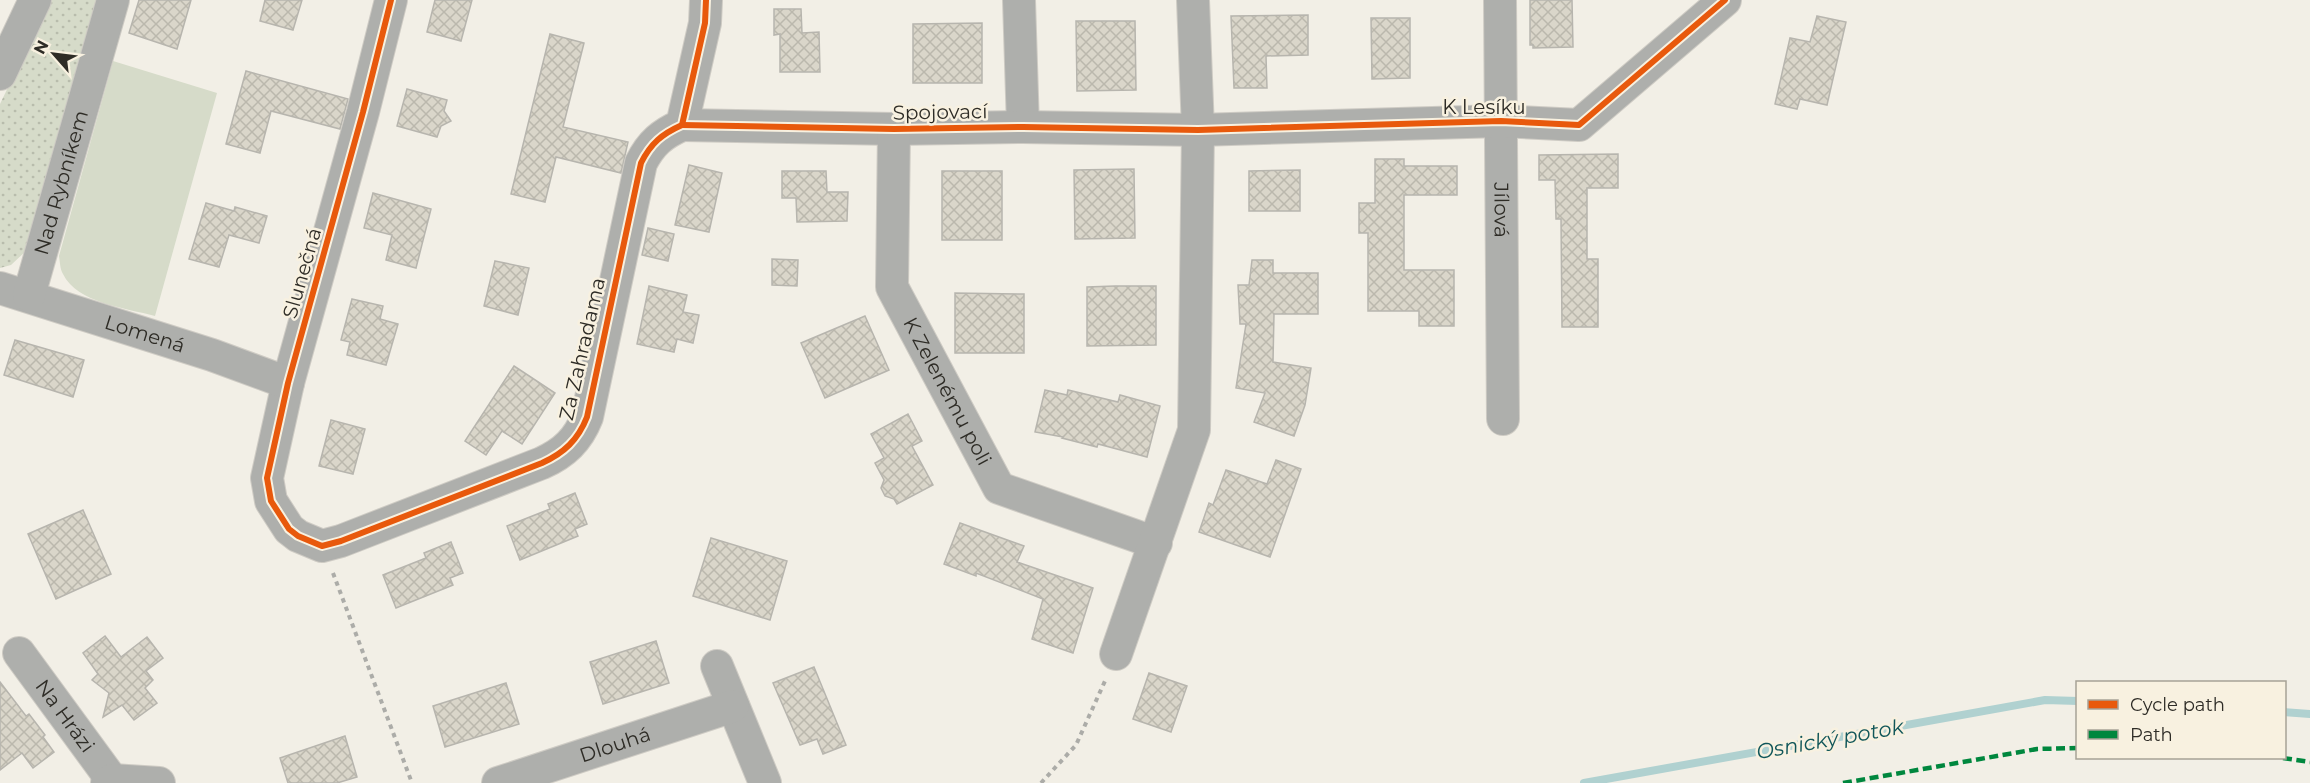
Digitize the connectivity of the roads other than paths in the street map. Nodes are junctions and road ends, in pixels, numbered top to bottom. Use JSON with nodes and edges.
{"nodes":[{"id":1,"x":35,"y":0,"type":"edge"},
{"id":2,"x":113,"y":0,"type":"edge"},
{"id":3,"x":391,"y":0,"type":"edge"},
{"id":4,"x":706,"y":0,"type":"edge"},
{"id":5,"x":1019,"y":0,"type":"edge"},
{"id":6,"x":1193,"y":0,"type":"edge"},
{"id":7,"x":1500,"y":0,"type":"edge"},
{"id":8,"x":1725,"y":0,"type":"edge"},
{"id":9,"x":0,"y":74,"type":"edge"},
{"id":10,"x":1501,"y":121,"type":"junction"},
{"id":11,"x":682,"y":125,"type":"junction"},
{"id":12,"x":1023,"y":127,"type":"junction"},
{"id":13,"x":894,"y":129,"type":"junction"},
{"id":14,"x":1197,"y":130,"type":"junction"},
{"id":15,"x":14,"y":291,"type":"edge"},
{"id":16,"x":288,"y":383,"type":"junction"},
{"id":17,"x":1503,"y":419,"type":"dead end"},
{"id":18,"x":316,"y":543,"type":"joint"},
{"id":19,"x":1156,"y":543,"type":"junction"},
{"id":20,"x":19,"y":653,"type":"dead end"},
{"id":21,"x":1116,"y":654,"type":"road end"},
{"id":22,"x":717,"y":666,"type":"dead end"},
{"id":23,"x":733,"y":706,"type":"junction"},
{"id":24,"x":110,"y":781,"type":"edge"},
{"id":25,"x":159,"y":783,"type":"edge"},
{"id":26,"x":498,"y":783,"type":"edge"},
{"id":27,"x":765,"y":783,"type":"edge"}],
"edges":[{"from":1,"to":9,"type":"street"},
{"from":2,"to":15,"type":"street","name":"Nad Rybníkem"},
{"from":3,"to":16,"type":"street","name":"Slunečná"},
{"from":4,"to":11,"type":"street"},
{"from":5,"to":12,"type":"street"},
{"from":6,"to":14,"type":"street"},
{"from":7,"to":10,"type":"street","name":"Jílová"},
{"from":8,"to":10,"type":"street","name":"K Lesíku"},
{"from":10,"to":14,"type":"street","name":"K Lesíku"},
{"from":10,"to":17,"type":"street","name":"Jílová"},
{"from":11,"to":13,"type":"street","name":"Spojovací"},
{"from":11,"to":18,"type":"street","name":"Za Zahradama"},
{"from":12,"to":13,"type":"street","name":"Spojovací"},
{"from":12,"to":14,"type":"street","name":"Spojovací"},
{"from":13,"to":19,"type":"street","name":"K Zelenému poli"},
{"from":14,"to":19,"type":"street"},
{"from":15,"to":16,"type":"street","name":"Lomená"},
{"from":16,"to":18,"type":"street","name":"Slunečná"},
{"from":19,"to":21,"type":"street"},
{"from":20,"to":24,"type":"street","name":"Na Hrázi"},
{"from":22,"to":23,"type":"street"},
{"from":23,"to":26,"type":"street","name":"Dlouhá"},
{"from":23,"to":27,"type":"street"},
{"from":24,"to":25,"type":"street","name":"Na Hrázi"}]}
